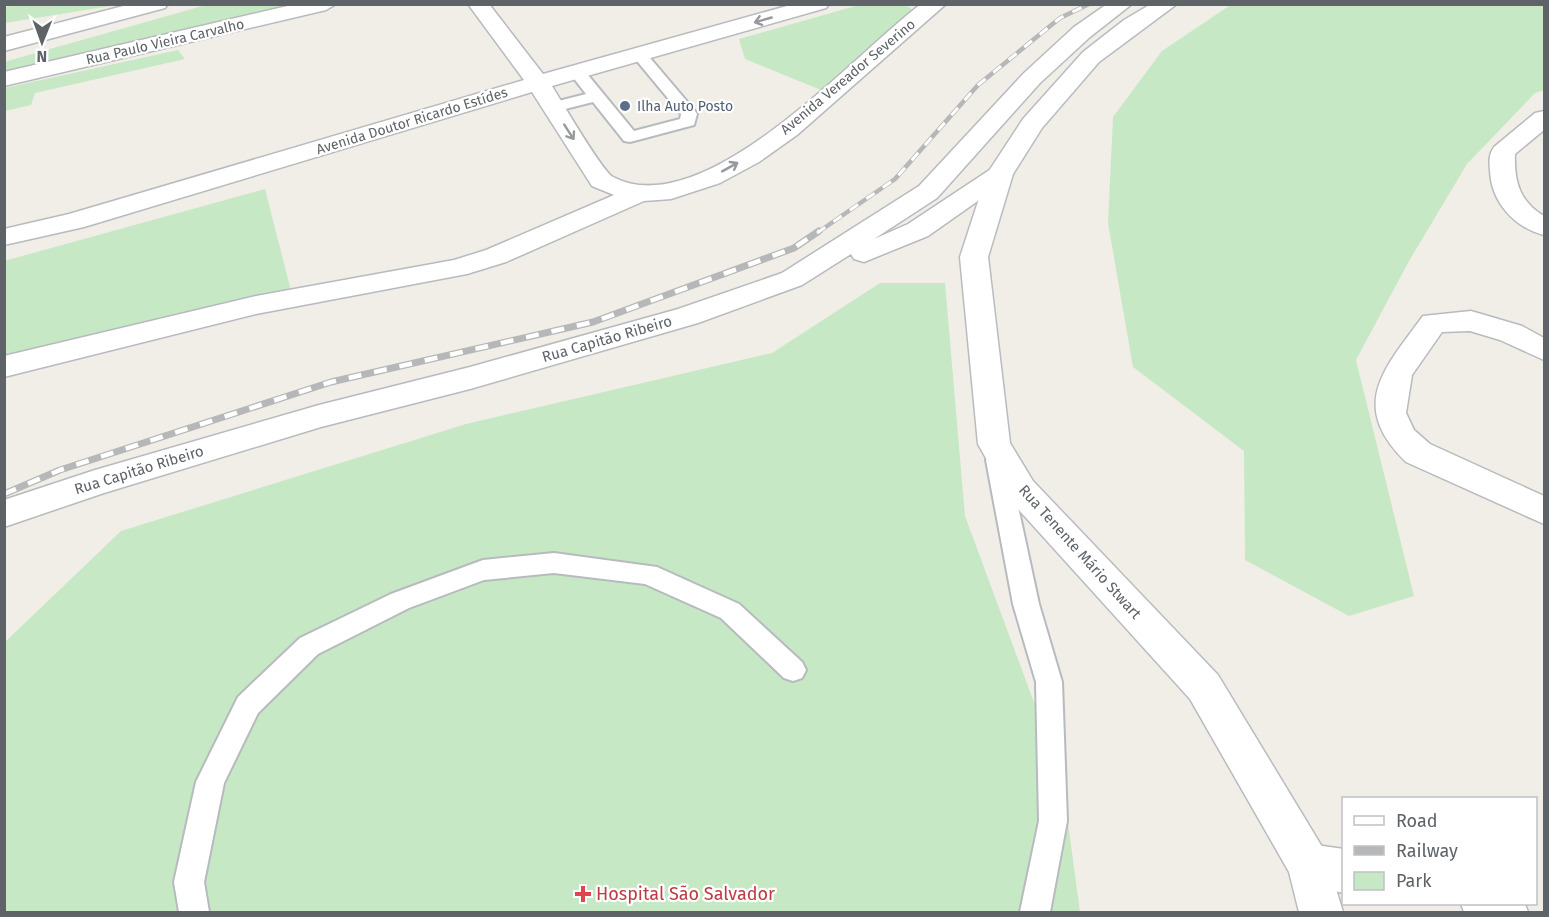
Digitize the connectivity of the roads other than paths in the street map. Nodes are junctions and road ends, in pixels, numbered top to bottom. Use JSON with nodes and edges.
{"nodes":[{"id":1,"x":158,"y":4,"type":"edge"},
{"id":2,"x":326,"y":4,"type":"edge"},
{"id":3,"x":478,"y":4,"type":"edge"},
{"id":4,"x":819,"y":4,"type":"edge"},
{"id":5,"x":1122,"y":4,"type":"edge"},
{"id":6,"x":1167,"y":4,"type":"edge"},
{"id":7,"x":933,"y":5,"type":"edge"},
{"id":8,"x":4,"y":44,"type":"edge"},
{"id":9,"x":640,"y":55,"type":"junction"},
{"id":10,"x":577,"y":72,"type":"junction"},
{"id":11,"x":4,"y":79,"type":"edge"},
{"id":12,"x":538,"y":83,"type":"junction"},
{"id":13,"x":596,"y":96,"type":"junction"},
{"id":14,"x":553,"y":107,"type":"junction"},
{"id":15,"x":1545,"y":118,"type":"edge"},
{"id":16,"x":1000,"y":174,"type":"junction"},
{"id":17,"x":635,"y":195,"type":"junction"},
{"id":18,"x":1539,"y":224,"type":"edge"},
{"id":19,"x":4,"y":237,"type":"edge"},
{"id":20,"x":792,"y":279,"type":"junction"},
{"id":21,"x":1545,"y":350,"type":"edge"},
{"id":22,"x":4,"y":367,"type":"edge"},
{"id":23,"x":994,"y":444,"type":"junction"},
{"id":24,"x":1545,"y":511,"type":"edge"},
{"id":25,"x":4,"y":514,"type":"edge"},
{"id":26,"x":793,"y":670,"type":"dead end"},
{"id":27,"x":1326,"y":868,"type":"edge"},
{"id":28,"x":1488,"y":905,"type":"edge"},
{"id":29,"x":194,"y":912,"type":"edge"},
{"id":30,"x":1035,"y":912,"type":"edge"},
{"id":31,"x":1321,"y":912,"type":"edge"},
{"id":32,"x":1506,"y":912,"type":"edge"}],
"edges":[{"from":1,"to":8,"type":"street"},
{"from":2,"to":11,"type":"street","name":"Rua Paulo Vieira Carvalho"},
{"from":3,"to":12,"type":"street","name":"Avenida Vereador Severino"},
{"from":4,"to":9,"type":"street","name":"Avenida Doutor Ricardo Estídes","one_way":true},
{"from":5,"to":20,"type":"street","name":"Rua Capitão Ribeiro"},
{"from":6,"to":16,"type":"street","name":"Rua Tenente Mário Stwart"},
{"from":17,"to":7,"type":"street","name":"Avenida Vereador Severino","one_way":true},
{"from":9,"to":10,"type":"street","name":"Avenida Doutor Ricardo Estídes"},
{"from":9,"to":13,"type":"lane"},
{"from":10,"to":12,"type":"street","name":"Avenida Doutor Ricardo Estídes"},
{"from":10,"to":13,"type":"lane"},
{"from":12,"to":14,"type":"street","name":"Avenida Vereador Severino"},
{"from":12,"to":19,"type":"street","name":"Avenida Doutor Ricardo Estídes"},
{"from":13,"to":14,"type":"lane"},
{"from":14,"to":17,"type":"street","name":"Avenida Vereador Severino","one_way":true},
{"from":15,"to":18,"type":"street"},
{"from":16,"to":20,"type":"street"},
{"from":16,"to":23,"type":"street","name":"Rua Tenente Mário Stwart"},
{"from":17,"to":22,"type":"street"},
{"from":20,"to":25,"type":"street","name":"Rua Capitão Ribeiro"},
{"from":21,"to":24,"type":"street"},
{"from":23,"to":27,"type":"street","name":"Rua Tenente Mário Stwart"},
{"from":23,"to":30,"type":"lane"},
{"from":26,"to":29,"type":"lane"},
{"from":27,"to":31,"type":"street","name":"Rua Tenente Mário Stwart"},
{"from":28,"to":32,"type":"street"}]}
